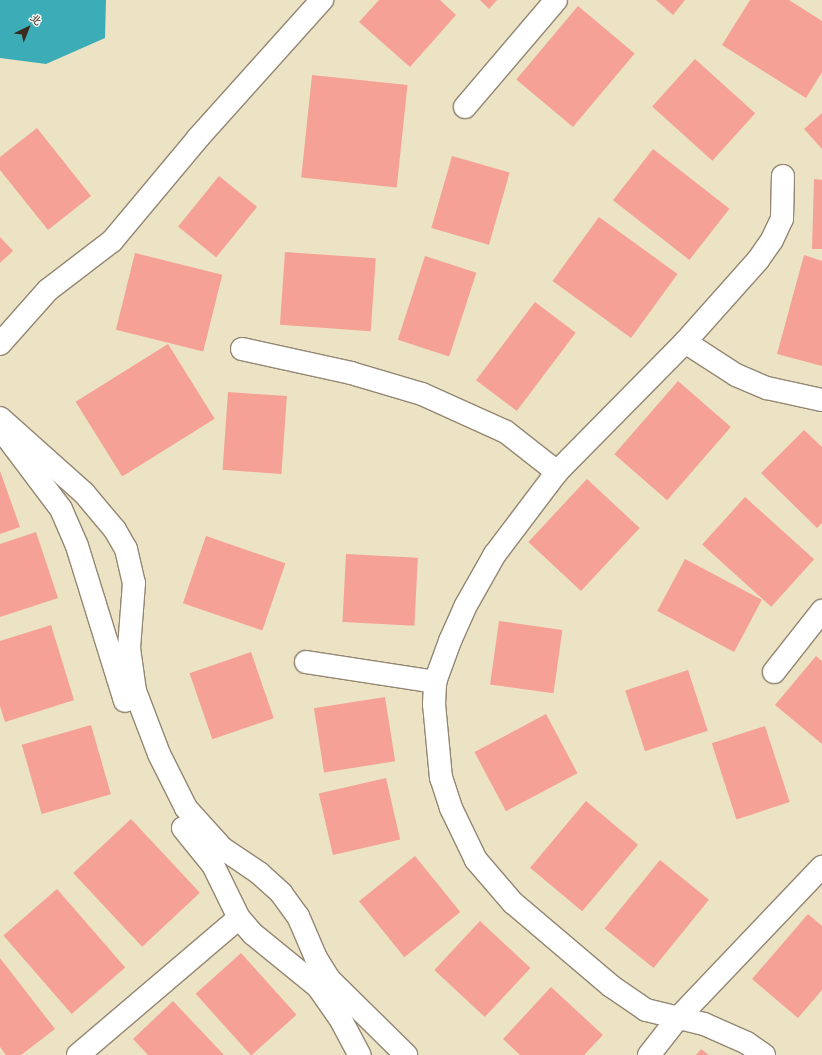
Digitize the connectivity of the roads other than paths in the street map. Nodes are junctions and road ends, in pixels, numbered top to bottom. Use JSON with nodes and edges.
{"nodes":[{"id":1,"x":322,"y":0,"type":"edge"},
{"id":2,"x":556,"y":0,"type":"edge"},
{"id":3,"x":464,"y":107,"type":"dead end"},
{"id":4,"x":783,"y":176,"type":"dead end"},
{"id":5,"x":685,"y":342,"type":"junction"},
{"id":6,"x":0,"y":344,"type":"edge"},
{"id":7,"x":242,"y":350,"type":"dead end"},
{"id":8,"x":822,"y":400,"type":"edge"},
{"id":9,"x":0,"y":418,"type":"edge"},
{"id":10,"x":0,"y":429,"type":"edge"},
{"id":11,"x":556,"y":472,"type":"junction"},
{"id":12,"x":822,"y":611,"type":"edge"},
{"id":13,"x":306,"y":662,"type":"dead end"},
{"id":14,"x":774,"y":672,"type":"dead end"},
{"id":15,"x":436,"y":682,"type":"junction"},
{"id":16,"x":822,"y":867,"type":"edge"},
{"id":17,"x":239,"y":918,"type":"junction"},
{"id":18,"x":678,"y":1018,"type":"junction"},
{"id":19,"x":78,"y":1055,"type":"edge"},
{"id":20,"x":360,"y":1055,"type":"edge"},
{"id":21,"x":406,"y":1055,"type":"edge"},
{"id":22,"x":649,"y":1055,"type":"edge"},
{"id":23,"x":764,"y":1055,"type":"edge"}],
"edges":[{"from":1,"to":6,"type":"street"},
{"from":2,"to":3,"type":"street"},
{"from":4,"to":5,"type":"street"},
{"from":5,"to":8,"type":"street"},
{"from":5,"to":11,"type":"street"},
{"from":7,"to":11,"type":"street"},
{"from":9,"to":21,"type":"street"},
{"from":10,"to":17,"type":"street"},
{"from":11,"to":15,"type":"street"},
{"from":12,"to":14,"type":"street"},
{"from":13,"to":15,"type":"street"},
{"from":15,"to":18,"type":"street"},
{"from":16,"to":18,"type":"street"},
{"from":17,"to":19,"type":"street"},
{"from":17,"to":20,"type":"street"},
{"from":18,"to":22,"type":"street"},
{"from":18,"to":23,"type":"street"}]}
